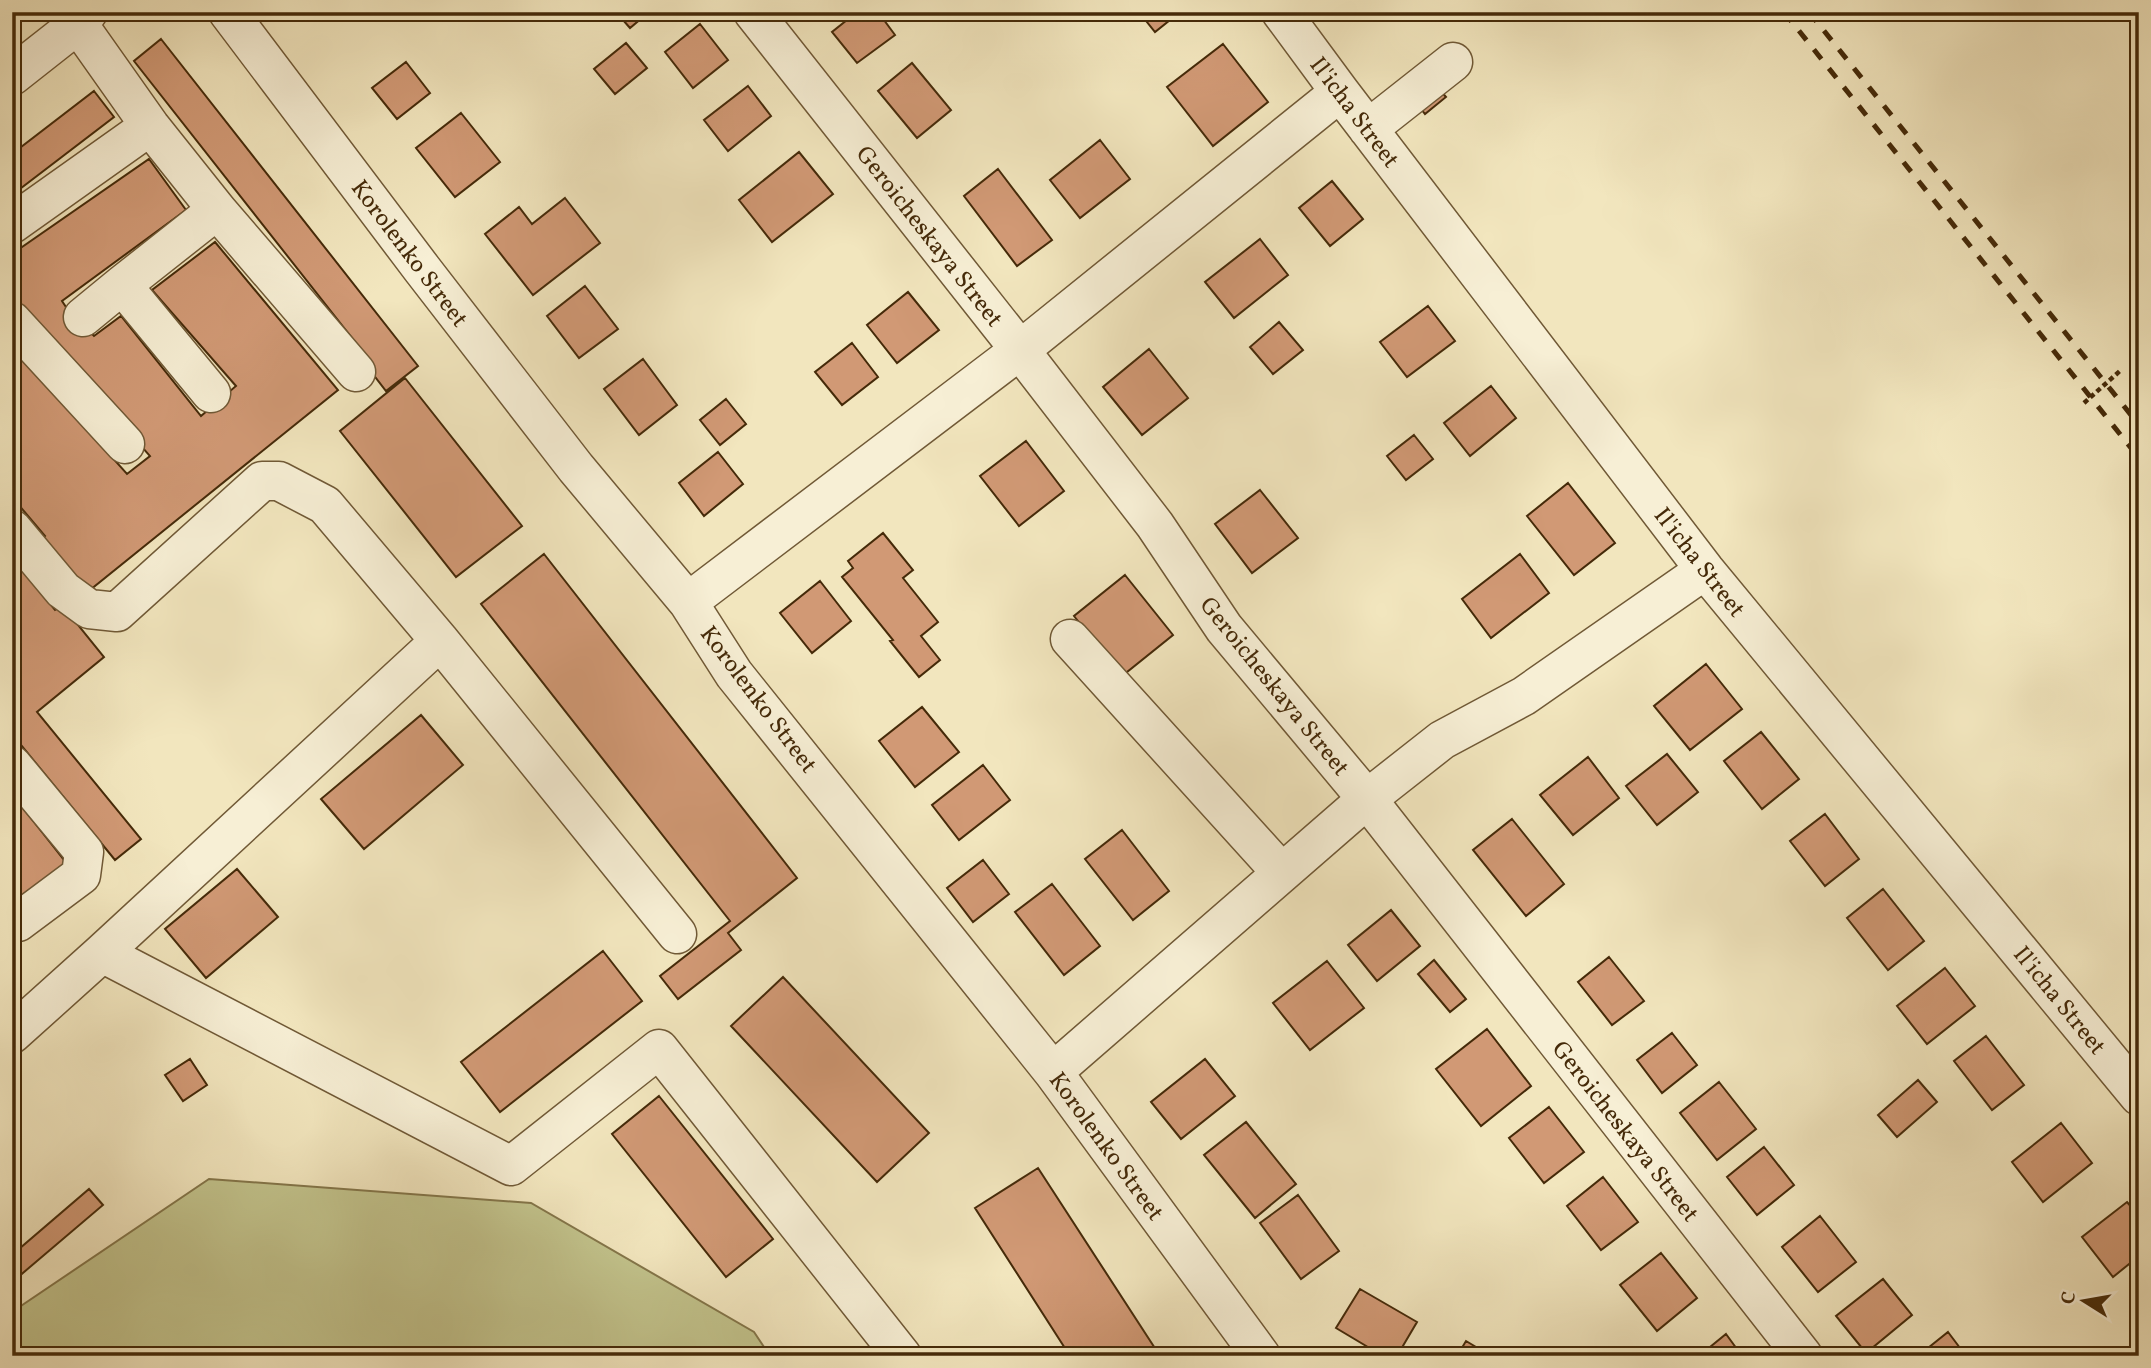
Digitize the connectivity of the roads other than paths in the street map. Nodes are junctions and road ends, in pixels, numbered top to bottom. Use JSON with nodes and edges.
{"nodes":[{"id":1,"x":228,"y":12,"type":"edge"},
{"id":2,"x":753,"y":12,"type":"edge"},
{"id":3,"x":1281,"y":12,"type":"edge"},
{"id":4,"x":83,"y":18,"type":"edge"},
{"id":5,"x":1453,"y":62,"type":"dead end"},
{"id":6,"x":12,"y":76,"type":"edge"},
{"id":7,"x":1340,"y":92,"type":"junction"},
{"id":8,"x":150,"y":126,"type":"junction"},
{"id":9,"x":1368,"y":129,"type":"junction"},
{"id":10,"x":217,"y":210,"type":"junction"},
{"id":11,"x":12,"y":224,"type":"edge"},
{"id":12,"x":122,"y":285,"type":"junction"},
{"id":13,"x":83,"y":317,"type":"dead end"},
{"id":14,"x":12,"y":321,"type":"edge"},
{"id":15,"x":1020,"y":350,"type":"junction"},
{"id":16,"x":356,"y":372,"type":"dead end"},
{"id":17,"x":211,"y":393,"type":"dead end"},
{"id":18,"x":125,"y":444,"type":"dead end"},
{"id":19,"x":12,"y":529,"type":"edge"},
{"id":20,"x":1705,"y":570,"type":"junction"},
{"id":21,"x":688,"y":602,"type":"junction"},
{"id":22,"x":1070,"y":639,"type":"dead end"},
{"id":23,"x":440,"y":642,"type":"junction"},
{"id":24,"x":12,"y":765,"type":"edge"},
{"id":25,"x":1367,"y":799,"type":"junction"},
{"id":26,"x":1281,"y":872,"type":"junction"},
{"id":27,"x":12,"y":921,"type":"edge"},
{"id":28,"x":677,"y":934,"type":"dead end"},
{"id":29,"x":102,"y":953,"type":"junction"},
{"id":30,"x":12,"y":1034,"type":"edge"},
{"id":31,"x":1053,"y":1072,"type":"junction"},
{"id":32,"x":2139,"y":1096,"type":"edge"},
{"id":33,"x":902,"y":1356,"type":"edge"},
{"id":34,"x":1261,"y":1356,"type":"edge"},
{"id":35,"x":1802,"y":1356,"type":"edge"}],
"edges":[{"from":1,"to":21,"type":"street","name":"Korolenko Street"},
{"from":2,"to":15,"type":"street","name":"Geroicheskaya Street"},
{"from":3,"to":7,"type":"street","name":"Il'icha Street"},
{"from":4,"to":6,"type":"street"},
{"from":4,"to":8,"type":"street"},
{"from":5,"to":9,"type":"street"},
{"from":7,"to":9,"type":"street","name":"Il'icha Street"},
{"from":7,"to":15,"type":"street"},
{"from":8,"to":10,"type":"street"},
{"from":8,"to":11,"type":"street"},
{"from":9,"to":20,"type":"street","name":"Il'icha Street"},
{"from":10,"to":12,"type":"street"},
{"from":10,"to":16,"type":"street"},
{"from":12,"to":13,"type":"street"},
{"from":12,"to":17,"type":"street"},
{"from":14,"to":18,"type":"street"},
{"from":15,"to":21,"type":"street"},
{"from":15,"to":25,"type":"street","name":"Geroicheskaya Street"},
{"from":19,"to":23,"type":"street"},
{"from":20,"to":25,"type":"street"},
{"from":20,"to":32,"type":"street","name":"Il'icha Street"},
{"from":21,"to":31,"type":"street","name":"Korolenko Street"},
{"from":22,"to":26,"type":"street"},
{"from":23,"to":28,"type":"street"},
{"from":23,"to":29,"type":"street"},
{"from":24,"to":27,"type":"street"},
{"from":25,"to":26,"type":"street"},
{"from":25,"to":35,"type":"street","name":"Geroicheskaya Street"},
{"from":26,"to":31,"type":"street"},
{"from":29,"to":30,"type":"street"},
{"from":29,"to":33,"type":"street"},
{"from":31,"to":34,"type":"street","name":"Korolenko Street"}]}
